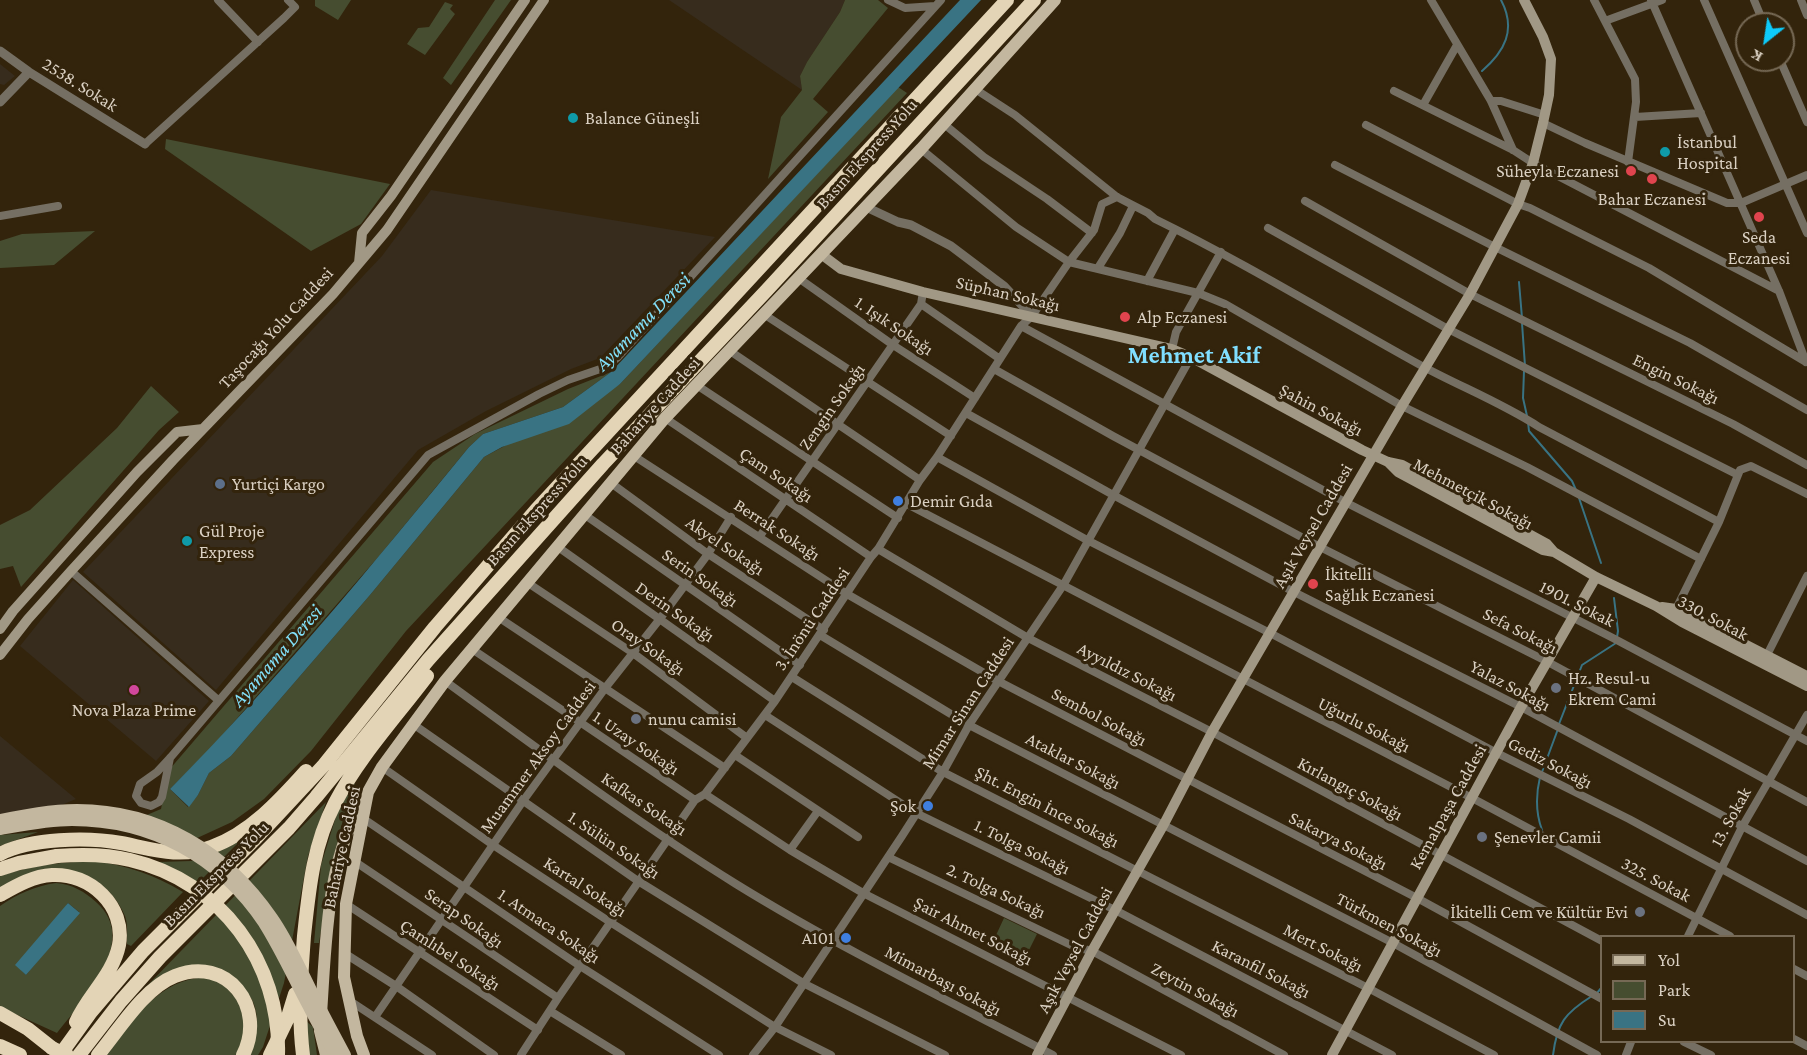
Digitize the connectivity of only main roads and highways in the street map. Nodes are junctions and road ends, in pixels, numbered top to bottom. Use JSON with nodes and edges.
{"nodes":[{"id":1,"x":525,"y":0,"type":"edge"},
{"id":2,"x":544,"y":0,"type":"edge"},
{"id":3,"x":1007,"y":0,"type":"edge"},
{"id":4,"x":1034,"y":0,"type":"edge"},
{"id":5,"x":1054,"y":0,"type":"edge"},
{"id":6,"x":1524,"y":0,"type":"edge"},
{"id":7,"x":821,"y":254,"type":"junction"},
{"id":8,"x":359,"y":263,"type":"junction"},
{"id":9,"x":1191,"y":357,"type":"joint"},
{"id":10,"x":203,"y":429,"type":"junction"},
{"id":11,"x":161,"y":448,"type":"junction"},
{"id":12,"x":1373,"y":456,"type":"junction"},
{"id":13,"x":173,"y":460,"type":"junction"},
{"id":14,"x":1388,"y":462,"type":"joint"},
{"id":15,"x":53,"y":567,"type":"junction"},
{"id":16,"x":71,"y":571,"type":"junction"},
{"id":17,"x":1596,"y":577,"type":"junction"},
{"id":18,"x":1656,"y":606,"type":"junction"},
{"id":19,"x":0,"y":629,"type":"edge"},
{"id":20,"x":455,"y":632,"type":"junction"},
{"id":21,"x":0,"y":655,"type":"edge"},
{"id":22,"x":1807,"y":676,"type":"edge"},
{"id":23,"x":1807,"y":686,"type":"edge"},
{"id":24,"x":373,"y":704,"type":"junction"},
{"id":25,"x":368,"y":792,"type":"junction"},
{"id":26,"x":0,"y":820,"type":"edge"},
{"id":27,"x":0,"y":829,"type":"edge"},
{"id":28,"x":0,"y":854,"type":"edge"},
{"id":29,"x":0,"y":869,"type":"edge"},
{"id":30,"x":0,"y":895,"type":"edge"},
{"id":31,"x":302,"y":962,"type":"junction"},
{"id":32,"x":0,"y":1013,"type":"edge"},
{"id":33,"x":0,"y":1023,"type":"edge"},
{"id":34,"x":70,"y":1040,"type":"junction"},
{"id":35,"x":0,"y":1046,"type":"edge"},
{"id":36,"x":56,"y":1051,"type":"edge"},
{"id":37,"x":1039,"y":1052,"type":"edge"},
{"id":38,"x":20,"y":1055,"type":"edge"},
{"id":39,"x":67,"y":1055,"type":"edge"},
{"id":40,"x":79,"y":1055,"type":"edge"},
{"id":41,"x":98,"y":1055,"type":"edge"},
{"id":42,"x":243,"y":1055,"type":"edge"},
{"id":43,"x":270,"y":1055,"type":"edge"},
{"id":44,"x":278,"y":1055,"type":"edge"},
{"id":45,"x":303,"y":1055,"type":"edge"},
{"id":46,"x":326,"y":1055,"type":"edge"},
{"id":47,"x":335,"y":1055,"type":"edge"},
{"id":48,"x":345,"y":1055,"type":"edge"},
{"id":49,"x":364,"y":1055,"type":"edge"},
{"id":50,"x":1332,"y":1055,"type":"edge"}],
"edges":[{"from":1,"to":8,"type":"main road"},
{"from":2,"to":8,"type":"main road","name":"Taşocağı Yolu Caddesi"},
{"from":3,"to":24,"type":"highway","name":"Basın Ekspress Yolu"},
{"from":4,"to":20,"type":"highway","name":"Basın Ekspress Yolu"},
{"from":5,"to":7,"type":"main road","name":"Bahariye Caddesi"},
{"from":6,"to":12,"type":"main road","name":"Aşık Veysel Caddesi"},
{"from":7,"to":9,"type":"main road","name":"Süphan Sokağı"},
{"from":7,"to":25,"type":"main road","name":"Bahariye Caddesi"},
{"from":8,"to":10,"type":"main road","name":"Taşocağı Yolu Caddesi"},
{"from":9,"to":12,"type":"main road","name":"Şahin Sokağı"},
{"from":10,"to":11,"type":"main road"},
{"from":10,"to":13,"type":"main road","name":"Taşocağı Yolu Caddesi"},
{"from":11,"to":13,"type":"main road"},
{"from":11,"to":15,"type":"main road"},
{"from":12,"to":14,"type":"main road","name":"Şahin Sokağı"},
{"from":12,"to":37,"type":"main road","name":"Aşık Veysel Caddesi"},
{"from":13,"to":16,"type":"main road","name":"Taşocağı Yolu Caddesi"},
{"from":14,"to":17,"type":"main road","name":"Mehmetçik Sokağı"},
{"from":15,"to":16,"type":"main road"},
{"from":15,"to":19,"type":"main road"},
{"from":16,"to":21,"type":"main road","name":"Taşocağı Yolu Caddesi"},
{"from":17,"to":18,"type":"main road","name":"Mehmetçik Sokağı"},
{"from":17,"to":50,"type":"main road","name":"Kemalpaşa Caddesi"},
{"from":18,"to":22,"type":"main road","name":"330. Sokak"},
{"from":18,"to":23,"type":"main road","name":"330. Sokak"},
{"from":20,"to":31,"type":"highway"},
{"from":20,"to":40,"type":"highway","name":"Basın Ekspress Yolu"},
{"from":24,"to":28,"type":"highway"},
{"from":24,"to":34,"type":"highway","name":"Basın Ekspress Yolu"},
{"from":25,"to":46,"type":"main road"},
{"from":25,"to":49,"type":"main road","name":"Bahariye Caddesi"},
{"from":26,"to":48,"type":"main road","bridge":true},
{"from":27,"to":47,"type":"main road","bridge":true},
{"from":29,"to":44,"type":"highway","bridge":true},
{"from":30,"to":34,"type":"highway"},
{"from":31,"to":43,"type":"highway"},
{"from":31,"to":45,"type":"highway"},
{"from":32,"to":36,"type":"highway"},
{"from":33,"to":36,"type":"highway"},
{"from":34,"to":36,"type":"highway","name":"Basın Ekspress Yolu"},
{"from":35,"to":38,"type":"highway"},
{"from":36,"to":39,"type":"highway","bridge":true},
{"from":41,"to":42,"type":"highway"}]}
